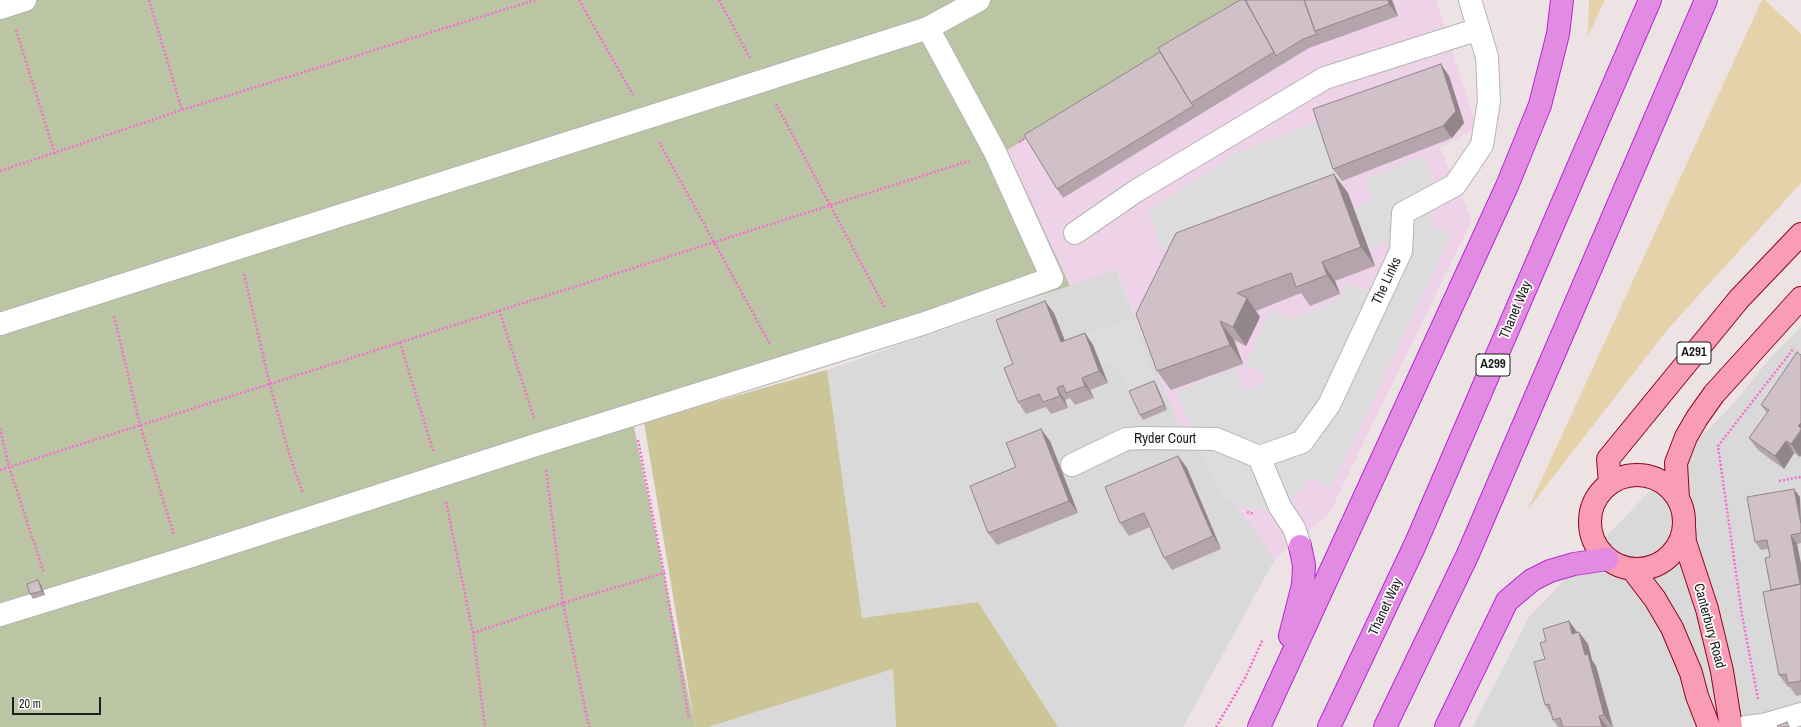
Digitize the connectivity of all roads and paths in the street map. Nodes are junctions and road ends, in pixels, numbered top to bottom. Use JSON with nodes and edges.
{"nodes":[{"id":1,"x":149,"y":0,"type":"edge"},
{"id":2,"x":535,"y":0,"type":"edge"},
{"id":3,"x":579,"y":0,"type":"edge"},
{"id":4,"x":719,"y":0,"type":"edge"},
{"id":5,"x":980,"y":0,"type":"edge"},
{"id":6,"x":1248,"y":0,"type":"edge"},
{"id":7,"x":1470,"y":0,"type":"edge"},
{"id":8,"x":1562,"y":0,"type":"edge"},
{"id":9,"x":1650,"y":0,"type":"edge"},
{"id":10,"x":1706,"y":0,"type":"edge"},
{"id":11,"x":11,"y":4,"type":"edge"},
{"id":12,"x":1241,"y":4,"type":"edge"},
{"id":13,"x":928,"y":28,"type":"junction"},
{"id":14,"x":1479,"y":29,"type":"junction"},
{"id":15,"x":763,"y":81,"type":"junction"},
{"id":16,"x":182,"y":110,"type":"junction"},
{"id":17,"x":646,"y":119,"type":"junction"},
{"id":18,"x":1033,"y":133,"type":"edge"},
{"id":19,"x":995,"y":152,"type":"junction"},
{"id":20,"x":55,"y":154,"type":"junction"},
{"id":21,"x":0,"y":171,"type":"edge"},
{"id":22,"x":831,"y":205,"type":"junction"},
{"id":23,"x":1075,"y":233,"type":"dead end"},
{"id":24,"x":1801,"y":234,"type":"edge"},
{"id":25,"x":713,"y":244,"type":"junction"},
{"id":26,"x":237,"y":248,"type":"junction"},
{"id":27,"x":108,"y":290,"type":"junction"},
{"id":28,"x":1798,"y":308,"type":"edge"},
{"id":29,"x":499,"y":310,"type":"junction"},
{"id":30,"x":0,"y":324,"type":"edge"},
{"id":31,"x":897,"y":332,"type":"junction"},
{"id":32,"x":400,"y":342,"type":"junction"},
{"id":33,"x":1796,"y":345,"type":"dead end"},
{"id":34,"x":782,"y":368,"type":"junction"},
{"id":35,"x":270,"y":385,"type":"junction"},
{"id":36,"x":633,"y":416,"type":"junction"},
{"id":37,"x":140,"y":425,"type":"junction"},
{"id":38,"x":0,"y":428,"type":"edge"},
{"id":39,"x":542,"y":443,"type":"junction"},
{"id":40,"x":1259,"y":457,"type":"junction"},
{"id":41,"x":1072,"y":465,"type":"dead end"},
{"id":42,"x":9,"y":467,"type":"junction"},
{"id":43,"x":0,"y":470,"type":"edge"},
{"id":44,"x":441,"y":477,"type":"junction"},
{"id":45,"x":1801,"y":477,"type":"edge"},
{"id":46,"x":1779,"y":481,"type":"dead end"},
{"id":47,"x":1610,"y":483,"type":"junction"},
{"id":48,"x":1678,"y":499,"type":"junction"},
{"id":49,"x":1247,"y":512,"type":"dead end"},
{"id":50,"x":1259,"y":516,"type":"dead end"},
{"id":51,"x":311,"y":518,"type":"junction"},
{"id":52,"x":1684,"y":525,"type":"junction"},
{"id":53,"x":1300,"y":546,"type":"joint"},
{"id":54,"x":182,"y":559,"type":"junction"},
{"id":55,"x":1607,"y":559,"type":"junction"},
{"id":56,"x":1632,"y":569,"type":"junction"},
{"id":57,"x":664,"y":573,"type":"junction"},
{"id":58,"x":52,"y":599,"type":"junction"},
{"id":59,"x":563,"y":603,"type":"junction"},
{"id":60,"x":0,"y":615,"type":"edge"},
{"id":61,"x":473,"y":633,"type":"junction"},
{"id":62,"x":1264,"y":637,"type":"dead end"},
{"id":63,"x":1274,"y":695,"type":"junction"},
{"id":64,"x":1801,"y":714,"type":"edge"},
{"id":65,"x":689,"y":719,"type":"dead end"},
{"id":66,"x":1754,"y":726,"type":"edge"},
{"id":67,"x":485,"y":727,"type":"edge"},
{"id":68,"x":589,"y":727,"type":"edge"},
{"id":69,"x":1216,"y":727,"type":"edge"},
{"id":70,"x":1259,"y":727,"type":"edge"},
{"id":71,"x":1329,"y":727,"type":"edge"},
{"id":72,"x":1385,"y":727,"type":"edge"},
{"id":73,"x":1446,"y":727,"type":"edge"},
{"id":74,"x":1709,"y":727,"type":"edge"},
{"id":75,"x":1731,"y":727,"type":"edge"}],
"edges":[{"from":1,"to":16,"type":"path"},
{"from":2,"to":16,"type":"path"},
{"from":3,"to":17,"type":"path"},
{"from":4,"to":15,"type":"path"},
{"from":5,"to":13,"type":"street"},
{"from":6,"to":12,"type":"path"},
{"from":7,"to":14,"type":"street","name":"The Links"},
{"from":8,"to":63,"type":"highway"},
{"from":9,"to":71,"type":"highway","name":"Thanet Way","number":"A299"},
{"from":10,"to":72,"type":"highway"},
{"from":11,"to":20,"type":"path"},
{"from":13,"to":15,"type":"street"},
{"from":13,"to":19,"type":"street"},
{"from":14,"to":23,"type":"street"},
{"from":14,"to":40,"type":"street","name":"The Links"},
{"from":15,"to":17,"type":"street"},
{"from":15,"to":22,"type":"path"},
{"from":16,"to":20,"type":"path"},
{"from":17,"to":25,"type":"path"},
{"from":17,"to":26,"type":"street"},
{"from":18,"to":19,"type":"path"},
{"from":19,"to":22,"type":"path"},
{"from":19,"to":31,"type":"street"},
{"from":20,"to":21,"type":"path"},
{"from":22,"to":25,"type":"path"},
{"from":22,"to":31,"type":"path"},
{"from":24,"to":47,"type":"main road","number":"A291"},
{"from":25,"to":29,"type":"path"},
{"from":25,"to":34,"type":"path"},
{"from":26,"to":27,"type":"street"},
{"from":26,"to":35,"type":"path"},
{"from":27,"to":30,"type":"street"},
{"from":27,"to":37,"type":"path"},
{"from":28,"to":48,"type":"main road"},
{"from":29,"to":32,"type":"path"},
{"from":29,"to":39,"type":"path"},
{"from":31,"to":34,"type":"street"},
{"from":32,"to":35,"type":"path"},
{"from":32,"to":44,"type":"path"},
{"from":33,"to":66,"type":"path"},
{"from":34,"to":36,"type":"street"},
{"from":35,"to":37,"type":"path"},
{"from":35,"to":51,"type":"path"},
{"from":36,"to":39,"type":"street"},
{"from":36,"to":57,"type":"path"},
{"from":37,"to":42,"type":"path"},
{"from":37,"to":54,"type":"path"},
{"from":38,"to":42,"type":"path"},
{"from":39,"to":44,"type":"street"},
{"from":39,"to":59,"type":"path"},
{"from":40,"to":41,"type":"street","name":"Ryder Court"},
{"from":40,"to":53,"type":"street"},
{"from":42,"to":43,"type":"path"},
{"from":42,"to":58,"type":"path"},
{"from":44,"to":51,"type":"street"},
{"from":44,"to":61,"type":"path"},
{"from":45,"to":46,"type":"path"},
{"from":47,"to":48,"type":"main road"},
{"from":47,"to":55,"type":"main road"},
{"from":48,"to":52,"type":"main road"},
{"from":49,"to":50,"type":"path"},
{"from":51,"to":54,"type":"street"},
{"from":52,"to":56,"type":"main road"},
{"from":52,"to":75,"type":"main road","name":"Canterbury Road"},
{"from":53,"to":63,"type":"highway"},
{"from":54,"to":58,"type":"street"},
{"from":55,"to":56,"type":"main road"},
{"from":55,"to":73,"type":"highway"},
{"from":56,"to":74,"type":"main road"},
{"from":57,"to":59,"type":"path"},
{"from":57,"to":65,"type":"path"},
{"from":58,"to":60,"type":"street"},
{"from":59,"to":61,"type":"path"},
{"from":59,"to":68,"type":"path"},
{"from":61,"to":67,"type":"path"},
{"from":62,"to":69,"type":"path"},
{"from":63,"to":70,"type":"highway"},
{"from":64,"to":66,"type":"street"}]}
